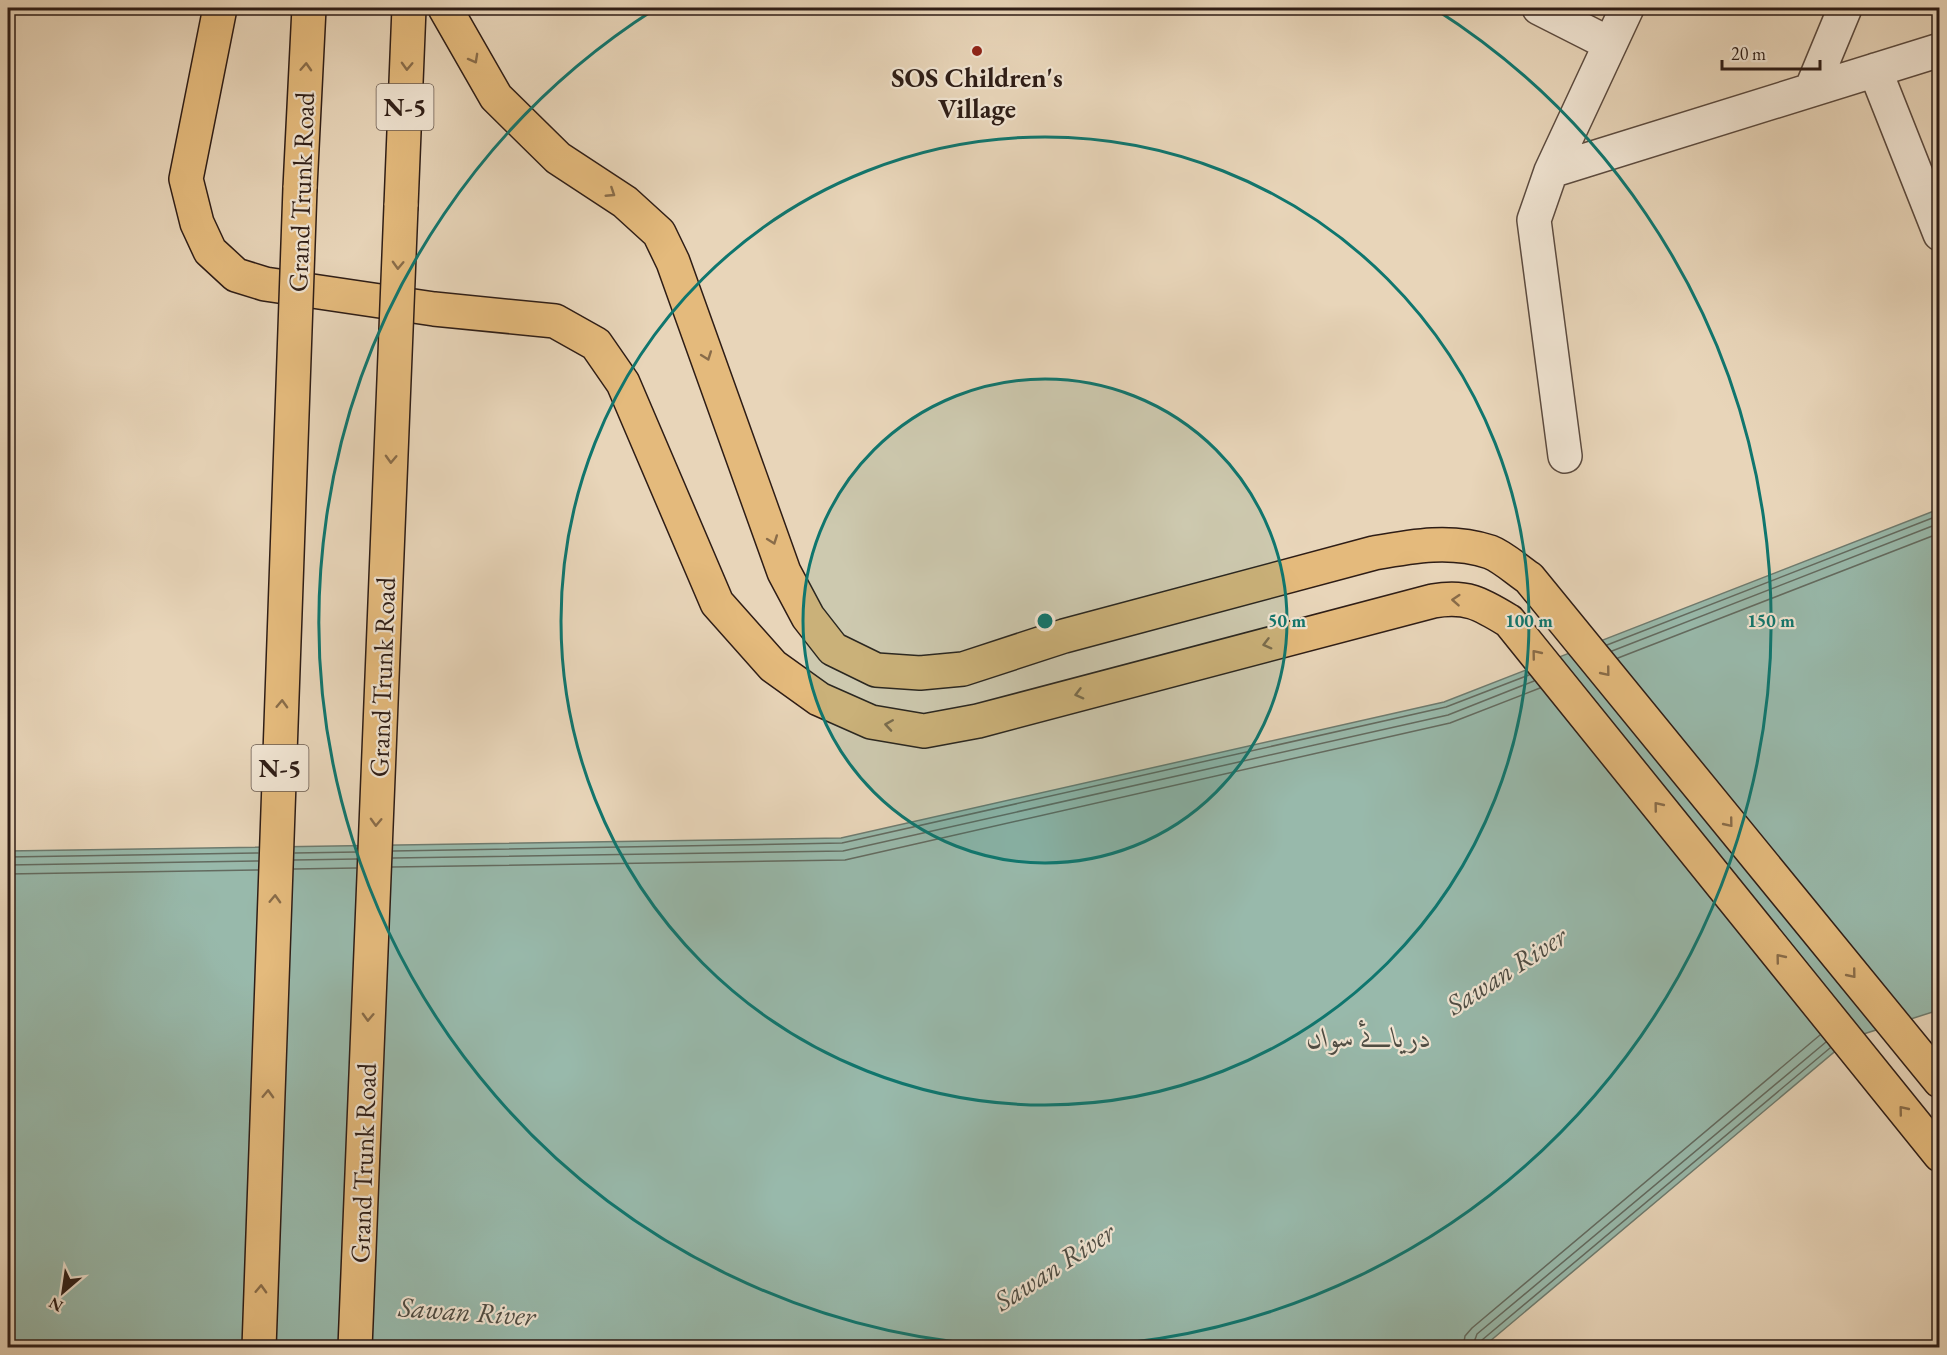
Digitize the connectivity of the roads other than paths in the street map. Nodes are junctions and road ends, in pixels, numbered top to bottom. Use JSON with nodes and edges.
{"nodes":[{"id":1,"x":219,"y":8,"type":"edge"},
{"id":2,"x":309,"y":8,"type":"edge"},
{"id":3,"x":409,"y":8,"type":"edge"},
{"id":4,"x":445,"y":8,"type":"edge"},
{"id":5,"x":1539,"y":8,"type":"edge"},
{"id":6,"x":1627,"y":8,"type":"edge"},
{"id":7,"x":1845,"y":8,"type":"edge"},
{"id":8,"x":1610,"y":44,"type":"junction"},
{"id":9,"x":1940,"y":50,"type":"edge"},
{"id":10,"x":1875,"y":70,"type":"junction"},
{"id":11,"x":1811,"y":90,"type":"junction"},
{"id":12,"x":1551,"y":171,"type":"junction"},
{"id":13,"x":1940,"y":234,"type":"edge"},
{"id":14,"x":1565,"y":456,"type":"dead end"},
{"id":15,"x":1940,"y":1081,"type":"edge"},
{"id":16,"x":1940,"y":1155,"type":"edge"},
{"id":17,"x":259,"y":1347,"type":"edge"},
{"id":18,"x":355,"y":1347,"type":"edge"}],
"edges":[{"from":16,"to":1,"type":"main road","one_way":true},
{"from":17,"to":2,"type":"main road","name":"Grand Trunk Road","number":"N-5","one_way":true,"bridge":true},
{"from":3,"to":18,"type":"main road","name":"Grand Trunk Road","number":"N-5","one_way":true,"bridge":true},
{"from":4,"to":15,"type":"main road","one_way":true},
{"from":5,"to":8,"type":"street"},
{"from":6,"to":8,"type":"street"},
{"from":7,"to":11,"type":"street"},
{"from":8,"to":12,"type":"street"},
{"from":9,"to":10,"type":"street"},
{"from":10,"to":11,"type":"street"},
{"from":10,"to":13,"type":"street"},
{"from":11,"to":12,"type":"street"},
{"from":12,"to":14,"type":"street"}]}
